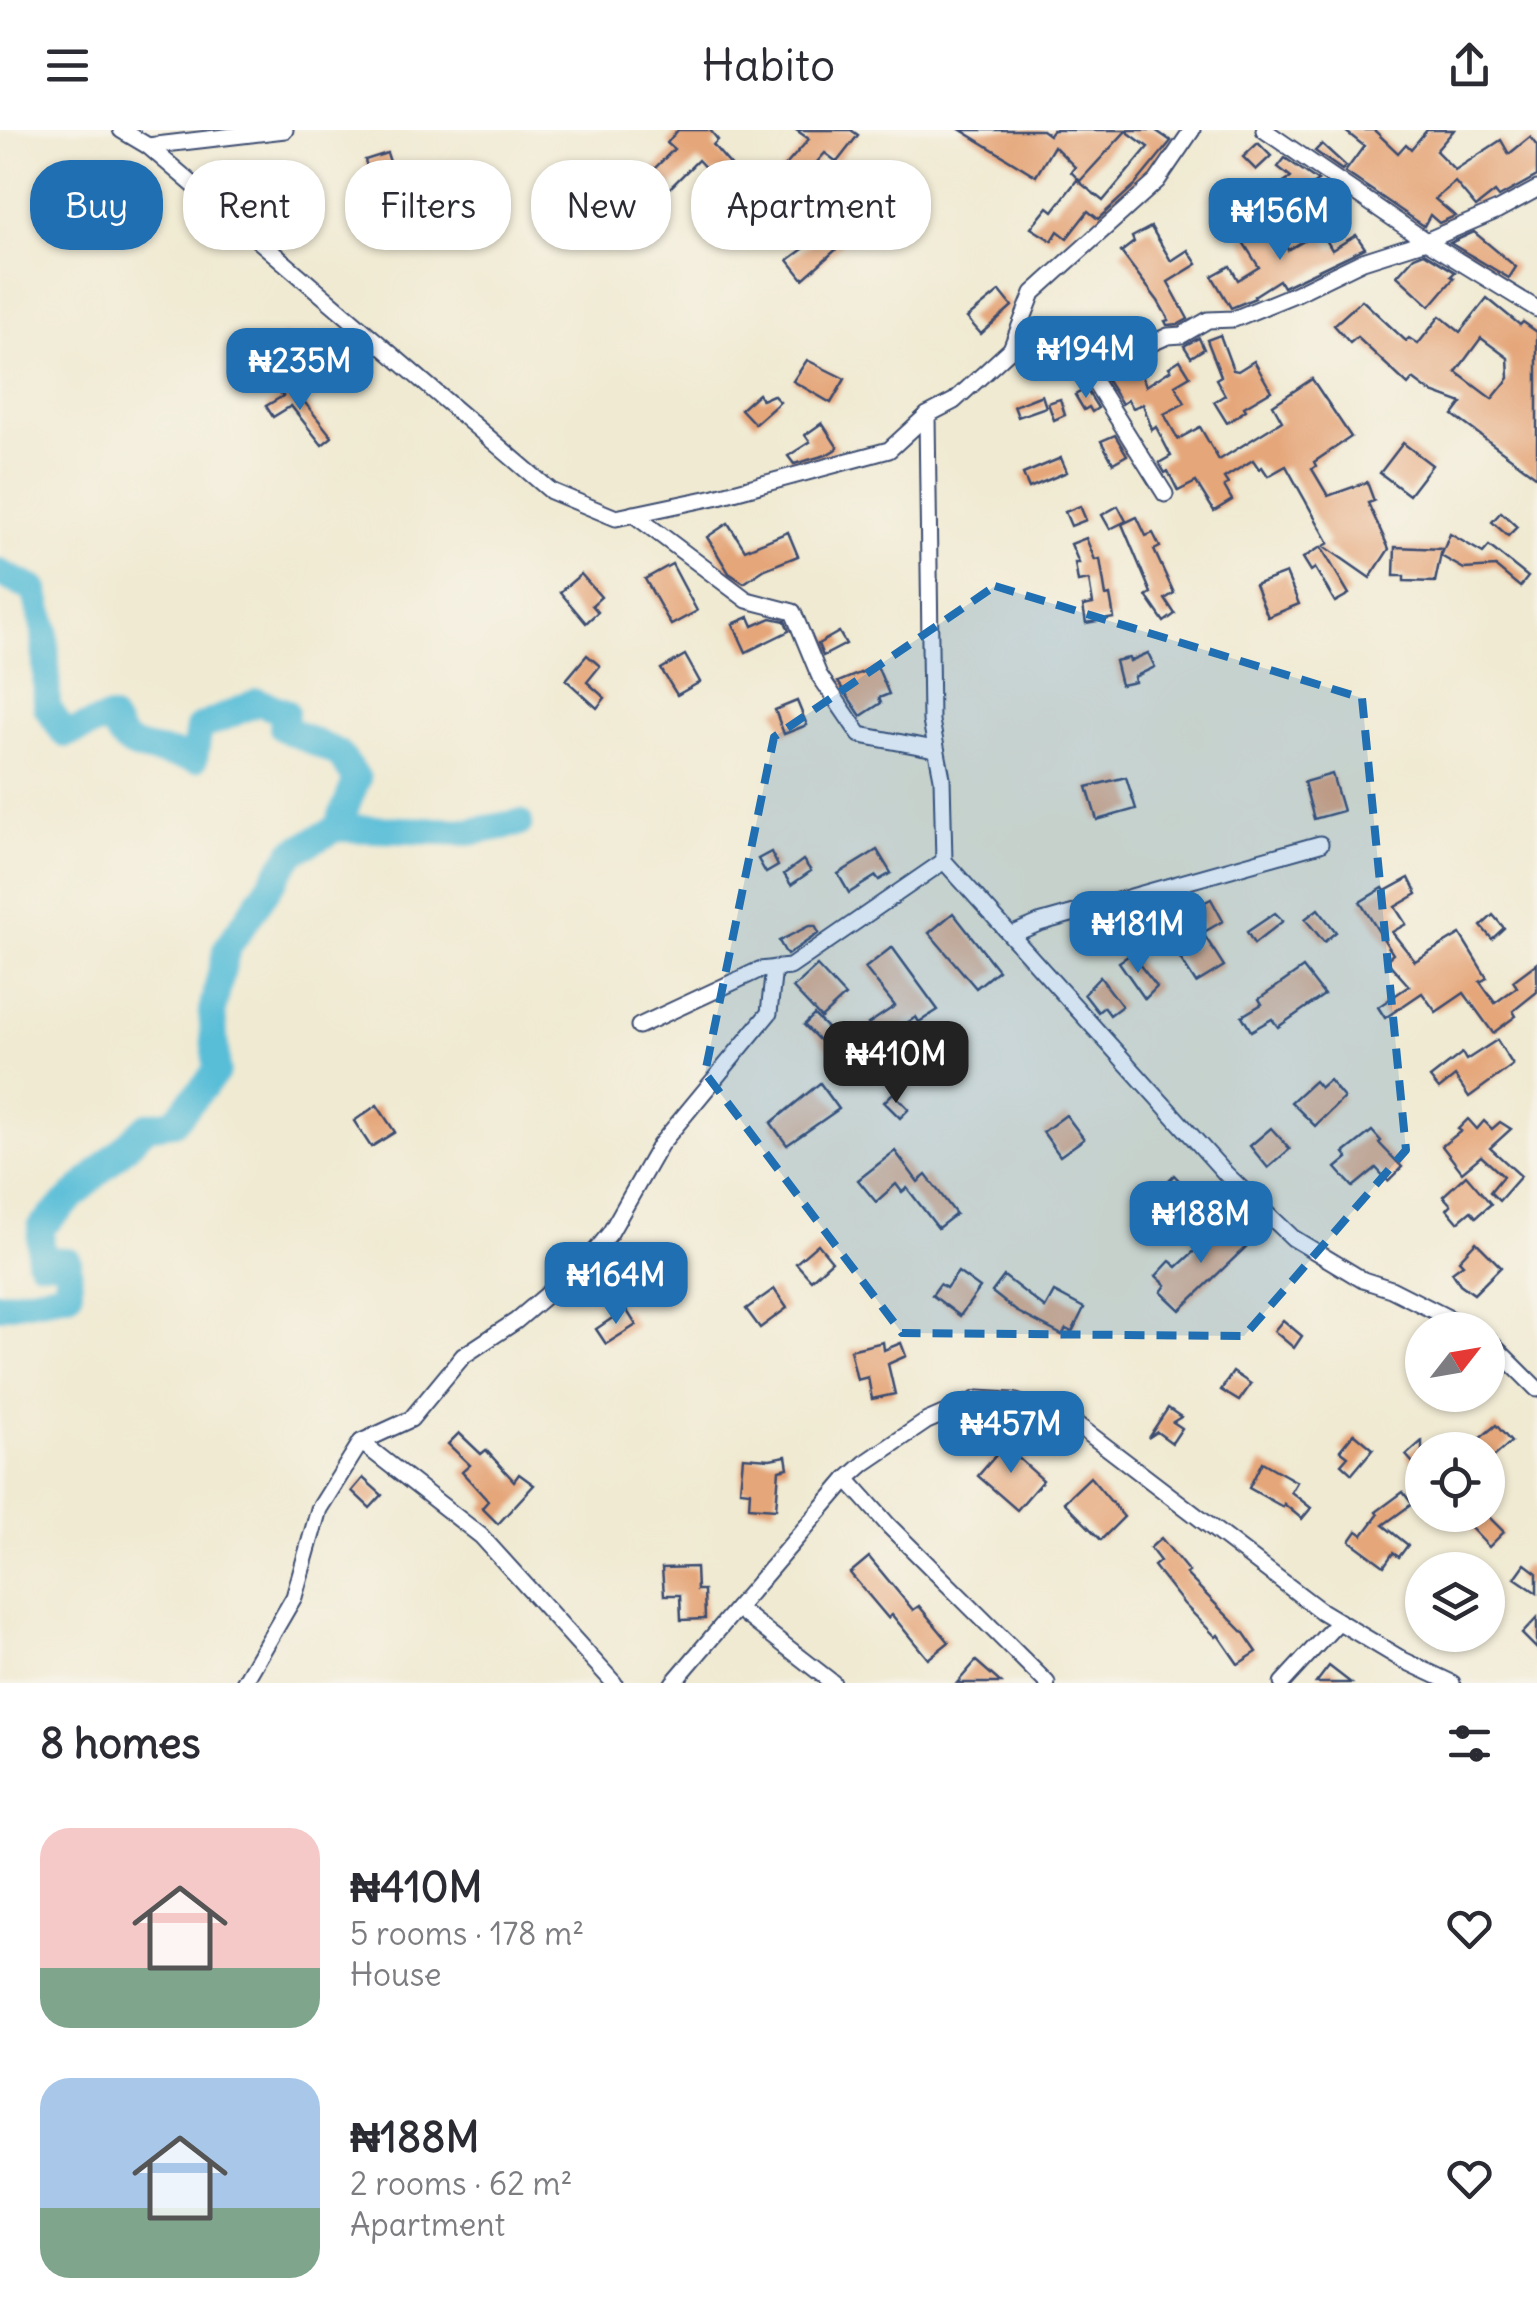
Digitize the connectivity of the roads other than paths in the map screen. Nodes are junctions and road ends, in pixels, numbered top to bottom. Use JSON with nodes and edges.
{"nodes":[{"id":1,"x":121,"y":130,"type":"edge"},
{"id":2,"x":285,"y":130,"type":"edge"},
{"id":3,"x":1192,"y":130,"type":"edge"},
{"id":4,"x":1264,"y":130,"type":"edge"},
{"id":5,"x":148,"y":146,"type":"junction"},
{"id":6,"x":1537,"y":188,"type":"edge"},
{"id":7,"x":1426,"y":242,"type":"junction"},
{"id":8,"x":1537,"y":309,"type":"edge"},
{"id":9,"x":927,"y":415,"type":"junction"},
{"id":10,"x":1164,"y":494,"type":"dead end"},
{"id":11,"x":633,"y":514,"type":"junction"},
{"id":12,"x":935,"y":750,"type":"junction"},
{"id":13,"x":1320,"y":844,"type":"dead end"},
{"id":14,"x":944,"y":861,"type":"junction"},
{"id":15,"x":1011,"y":935,"type":"junction"},
{"id":16,"x":774,"y":968,"type":"junction"},
{"id":17,"x":639,"y":1026,"type":"dead end"},
{"id":18,"x":1436,"y":1312,"type":"edge"},
{"id":19,"x":1505,"y":1357,"type":"edge"},
{"id":20,"x":1537,"y":1389,"type":"edge"},
{"id":21,"x":361,"y":1442,"type":"junction"},
{"id":22,"x":848,"y":1480,"type":"junction"},
{"id":23,"x":738,"y":1608,"type":"junction"},
{"id":24,"x":1339,"y":1621,"type":"junction"},
{"id":25,"x":244,"y":1683,"type":"edge"},
{"id":26,"x":614,"y":1683,"type":"edge"},
{"id":27,"x":673,"y":1683,"type":"edge"},
{"id":28,"x":833,"y":1683,"type":"edge"},
{"id":29,"x":1047,"y":1683,"type":"edge"},
{"id":30,"x":1282,"y":1683,"type":"edge"},
{"id":31,"x":1452,"y":1683,"type":"edge"}],
"edges":[{"from":1,"to":5,"type":"street"},
{"from":2,"to":5,"type":"street"},
{"from":3,"to":9,"type":"street"},
{"from":4,"to":7,"type":"street"},
{"from":5,"to":11,"type":"street"},
{"from":6,"to":7,"type":"street"},
{"from":7,"to":8,"type":"street"},
{"from":7,"to":10,"type":"street"},
{"from":9,"to":11,"type":"street"},
{"from":9,"to":12,"type":"street"},
{"from":11,"to":12,"type":"street"},
{"from":12,"to":14,"type":"street"},
{"from":13,"to":15,"type":"street"},
{"from":14,"to":15,"type":"street"},
{"from":14,"to":16,"type":"street"},
{"from":15,"to":18,"type":"street"},
{"from":16,"to":17,"type":"street"},
{"from":16,"to":21,"type":"street"},
{"from":19,"to":20,"type":"street"},
{"from":21,"to":25,"type":"street"},
{"from":21,"to":26,"type":"street"},
{"from":22,"to":23,"type":"street"},
{"from":22,"to":24,"type":"street"},
{"from":22,"to":29,"type":"street"},
{"from":23,"to":27,"type":"street"},
{"from":23,"to":28,"type":"street"},
{"from":24,"to":30,"type":"street"},
{"from":24,"to":31,"type":"street"}]}
